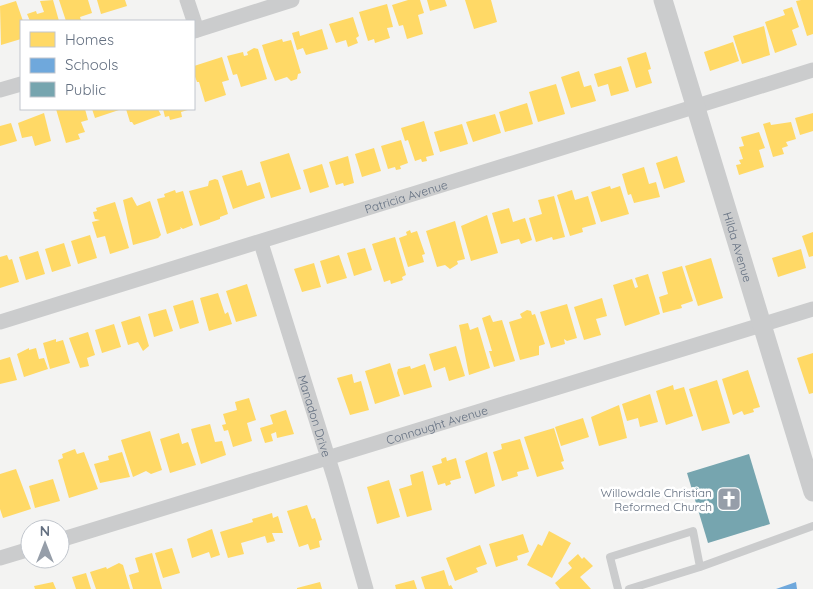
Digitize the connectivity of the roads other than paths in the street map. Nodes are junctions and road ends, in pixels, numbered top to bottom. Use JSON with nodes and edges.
{"nodes":[{"id":1,"x":187,"y":0,"type":"edge"},
{"id":2,"x":292,"y":0,"type":"edge"},
{"id":3,"x":663,"y":0,"type":"edge"},
{"id":4,"x":192,"y":20,"type":"edge"},
{"id":5,"x":195,"y":30,"type":"edge"},
{"id":6,"x":813,"y":70,"type":"edge"},
{"id":7,"x":20,"y":84,"type":"edge"},
{"id":8,"x":0,"y":90,"type":"edge"},
{"id":9,"x":694,"y":107,"type":"junction"},
{"id":10,"x":261,"y":243,"type":"junction"},
{"id":11,"x":813,"y":310,"type":"edge"},
{"id":12,"x":0,"y":322,"type":"edge"},
{"id":13,"x":761,"y":325,"type":"junction"},
{"id":14,"x":328,"y":457,"type":"junction"},
{"id":15,"x":813,"y":492,"type":"edge"},
{"id":16,"x":813,"y":526,"type":"edge"},
{"id":17,"x":70,"y":537,"type":"edge"},
{"id":18,"x":20,"y":552,"type":"edge"},
{"id":19,"x":0,"y":558,"type":"edge"},
{"id":20,"x":700,"y":567,"type":"junction"},
{"id":21,"x":366,"y":589,"type":"edge"},
{"id":22,"x":618,"y":589,"type":"edge"},
{"id":23,"x":629,"y":589,"type":"edge"}],
"edges":[{"from":1,"to":4,"type":"street"},
{"from":2,"to":5,"type":"street"},
{"from":3,"to":9,"type":"street","name":"Hilda Avenue"},
{"from":6,"to":9,"type":"street","name":"Patricia Avenue"},
{"from":7,"to":8,"type":"street"},
{"from":9,"to":10,"type":"street","name":"Patricia Avenue"},
{"from":9,"to":13,"type":"street","name":"Hilda Avenue"},
{"from":10,"to":12,"type":"street","name":"Patricia Avenue"},
{"from":10,"to":14,"type":"street","name":"Manadon Drive"},
{"from":11,"to":13,"type":"street","name":"Connaught Avenue"},
{"from":13,"to":14,"type":"street","name":"Connaught Avenue"},
{"from":13,"to":15,"type":"street","name":"Hilda Avenue"},
{"from":14,"to":17,"type":"street","name":"Connaught Avenue"},
{"from":14,"to":21,"type":"street","name":"Manadon Drive"},
{"from":16,"to":20,"type":"lane"},
{"from":18,"to":19,"type":"street"},
{"from":20,"to":22,"type":"lane"},
{"from":20,"to":23,"type":"lane"}]}
